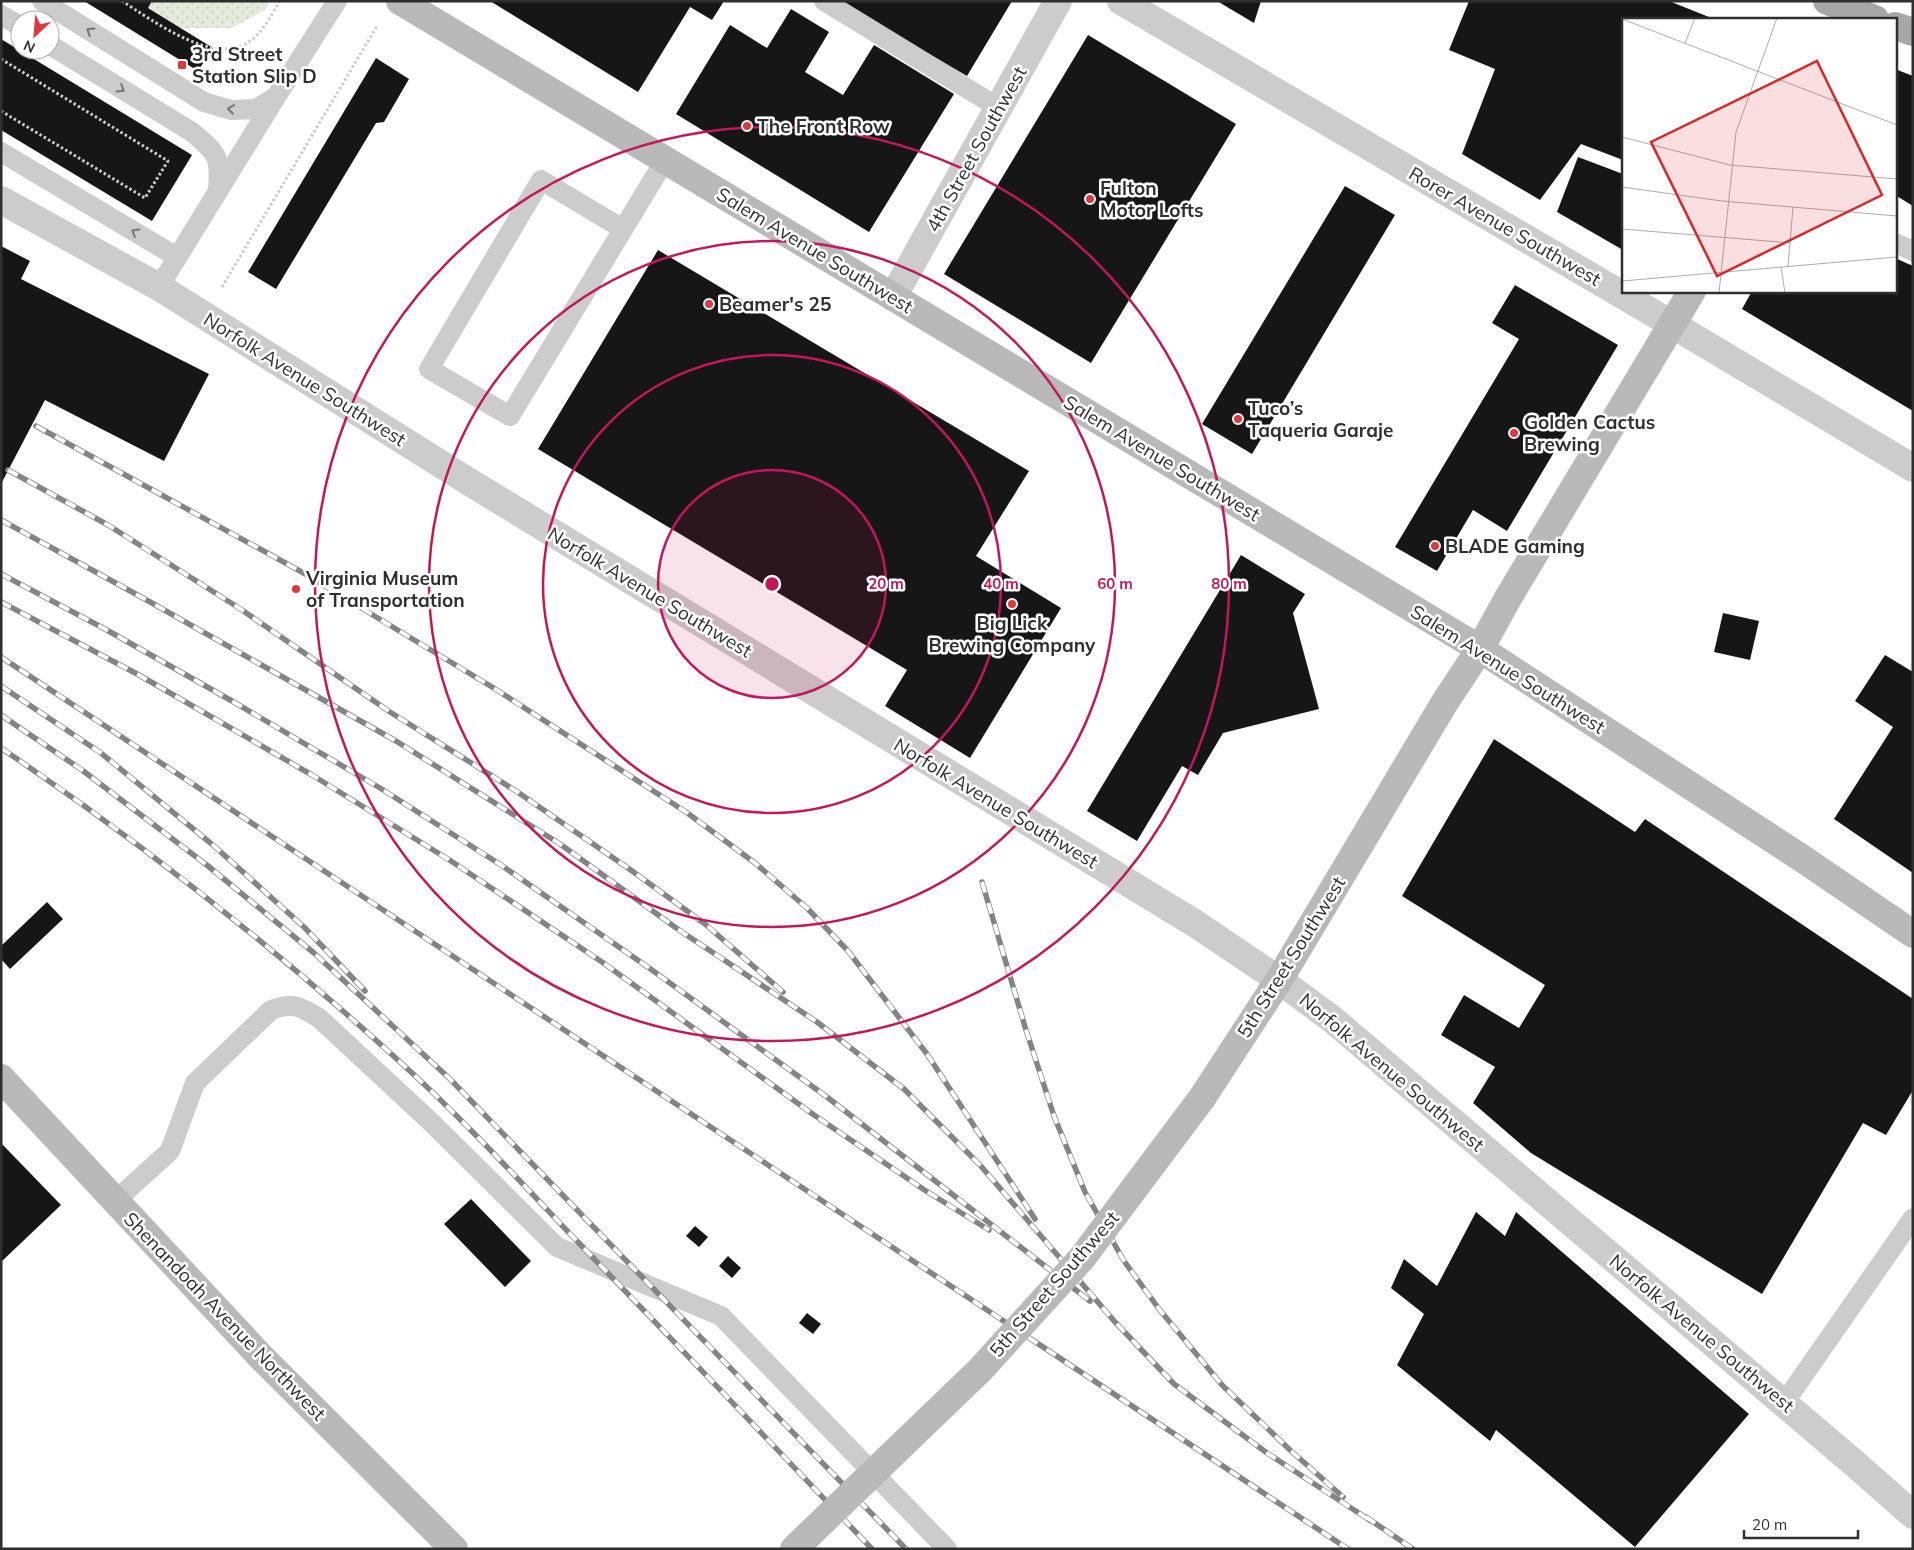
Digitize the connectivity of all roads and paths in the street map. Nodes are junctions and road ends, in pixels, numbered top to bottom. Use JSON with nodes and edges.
{"nodes":[{"id":1,"x":42,"y":1,"type":"edge"},
{"id":2,"x":122,"y":1,"type":"edge"},
{"id":3,"x":280,"y":1,"type":"edge"},
{"id":4,"x":337,"y":1,"type":"edge"},
{"id":5,"x":400,"y":1,"type":"edge"},
{"id":6,"x":824,"y":1,"type":"edge"},
{"id":7,"x":1058,"y":1,"type":"edge"},
{"id":8,"x":1121,"y":1,"type":"edge"},
{"id":9,"x":1827,"y":1,"type":"edge"},
{"id":10,"x":1868,"y":13,"type":"edge"},
{"id":11,"x":379,"y":23,"type":"dead end"},
{"id":12,"x":1896,"y":26,"type":"edge"},
{"id":13,"x":1913,"y":32,"type":"edge"},
{"id":14,"x":60,"y":51,"type":"edge"},
{"id":15,"x":1,"y":59,"type":"edge"},
{"id":16,"x":276,"y":97,"type":"junction"},
{"id":17,"x":999,"y":108,"type":"junction"},
{"id":18,"x":1,"y":111,"type":"edge"},
{"id":19,"x":1,"y":152,"type":"edge"},
{"id":20,"x":665,"y":160,"type":"junction"},
{"id":21,"x":218,"y":190,"type":"junction"},
{"id":22,"x":1,"y":200,"type":"edge"},
{"id":23,"x":623,"y":229,"type":"junction"},
{"id":24,"x":1896,"y":243,"type":"edge"},
{"id":25,"x":1913,"y":251,"type":"edge"},
{"id":26,"x":177,"y":257,"type":"junction"},
{"id":27,"x":159,"y":287,"type":"junction"},
{"id":28,"x":222,"y":288,"type":"dead end"},
{"id":29,"x":1691,"y":292,"type":"edge"},
{"id":30,"x":892,"y":297,"type":"junction"},
{"id":31,"x":1672,"y":324,"type":"junction"},
{"id":32,"x":1913,"y":468,"type":"edge"},
{"id":33,"x":1480,"y":649,"type":"junction"},
{"id":34,"x":1913,"y":934,"type":"edge"},
{"id":35,"x":1279,"y":980,"type":"junction"},
{"id":36,"x":1,"y":1078,"type":"edge"},
{"id":37,"x":115,"y":1201,"type":"junction"},
{"id":38,"x":1913,"y":1218,"type":"edge"},
{"id":39,"x":1784,"y":1403,"type":"junction"},
{"id":40,"x":1913,"y":1514,"type":"edge"},
{"id":41,"x":454,"y":1549,"type":"edge"},
{"id":42,"x":794,"y":1549,"type":"edge"},
{"id":43,"x":946,"y":1549,"type":"edge"}],
"edges":[{"from":16,"to":1,"type":"lane","one_way":true},
{"from":2,"to":3,"type":"path"},
{"from":4,"to":16,"type":"lane"},
{"from":5,"to":20,"type":"street","name":"Salem Avenue Southwest"},
{"from":6,"to":17,"type":"lane"},
{"from":7,"to":17,"type":"street","name":"4th Street Southwest"},
{"from":8,"to":31,"type":"street","name":"Rorer Avenue Southwest"},
{"from":9,"to":10,"type":"main road"},
{"from":11,"to":28,"type":"path"},
{"from":12,"to":13,"type":"main road"},
{"from":14,"to":21,"type":"lane","one_way":true},
{"from":15,"to":18,"type":"path"},
{"from":16,"to":21,"type":"lane"},
{"from":17,"to":30,"type":"street","name":"4th Street Southwest"},
{"from":26,"to":19,"type":"lane","one_way":true},
{"from":20,"to":23,"type":"lane"},
{"from":20,"to":30,"type":"street","name":"Salem Avenue Southwest"},
{"from":21,"to":26,"type":"lane"},
{"from":22,"to":27,"type":"street","name":"Norfolk Avenue Southwest"},
{"from":23,"to":23,"type":"lane"},
{"from":24,"to":25,"type":"lane"},
{"from":26,"to":27,"type":"lane"},
{"from":27,"to":35,"type":"street","name":"Norfolk Avenue Southwest"},
{"from":29,"to":31,"type":"street","name":"5th Street Southwest"},
{"from":30,"to":33,"type":"street","name":"Salem Avenue Southwest"},
{"from":31,"to":32,"type":"street","name":"Rorer Avenue Southwest"},
{"from":31,"to":33,"type":"street","name":"5th Street Southwest"},
{"from":33,"to":34,"type":"street","name":"Salem Avenue Southwest"},
{"from":33,"to":35,"type":"street","name":"5th Street Southwest"},
{"from":35,"to":39,"type":"street","name":"Norfolk Avenue Southwest"},
{"from":35,"to":42,"type":"street","name":"5th Street Southwest","bridge":true},
{"from":36,"to":37,"type":"street","name":"Shenandoah Avenue Northwest"},
{"from":37,"to":41,"type":"street","name":"Shenandoah Avenue Northwest"},
{"from":37,"to":43,"type":"lane"},
{"from":38,"to":39,"type":"lane"},
{"from":39,"to":40,"type":"street","name":"Norfolk Avenue Southwest"}]}
